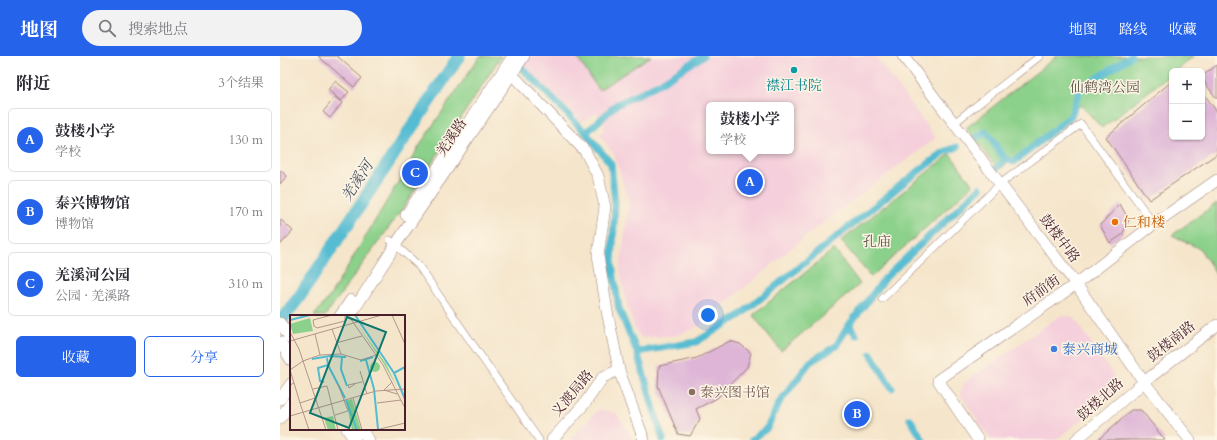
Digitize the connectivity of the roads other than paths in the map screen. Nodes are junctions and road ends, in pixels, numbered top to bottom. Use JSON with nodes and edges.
{"nodes":[{"id":1,"x":513,"y":56,"type":"edge"},
{"id":2,"x":524,"y":56,"type":"edge"},
{"id":3,"x":896,"y":56,"type":"edge"},
{"id":4,"x":903,"y":56,"type":"edge"},
{"id":5,"x":1040,"y":56,"type":"edge"},
{"id":6,"x":509,"y":70,"type":"junction"},
{"id":7,"x":954,"y":123,"type":"junction"},
{"id":8,"x":1217,"y":180,"type":"edge"},
{"id":9,"x":998,"y":187,"type":"junction"},
{"id":10,"x":1154,"y":224,"type":"junction"},
{"id":11,"x":393,"y":242,"type":"junction"},
{"id":12,"x":1073,"y":286,"type":"junction"},
{"id":13,"x":882,"y":300,"type":"dead end"},
{"id":14,"x":346,"y":315,"type":"edge"},
{"id":15,"x":280,"y":323,"type":"edge"},
{"id":16,"x":1217,"y":325,"type":"edge"},
{"id":17,"x":290,"y":338,"type":"edge"},
{"id":18,"x":280,"y":341,"type":"edge"},
{"id":19,"x":290,"y":353,"type":"edge"},
{"id":20,"x":290,"y":358,"type":"edge"},
{"id":21,"x":619,"y":370,"type":"junction"},
{"id":22,"x":1142,"y":384,"type":"junction"},
{"id":23,"x":290,"y":385,"type":"edge"},
{"id":24,"x":280,"y":399,"type":"edge"},
{"id":25,"x":290,"y":404,"type":"edge"},
{"id":26,"x":280,"y":418,"type":"edge"},
{"id":27,"x":348,"y":430,"type":"edge"},
{"id":28,"x":361,"y":430,"type":"edge"},
{"id":29,"x":355,"y":440,"type":"edge"},
{"id":30,"x":369,"y":440,"type":"edge"},
{"id":31,"x":539,"y":440,"type":"edge"},
{"id":32,"x":552,"y":440,"type":"edge"},
{"id":33,"x":644,"y":440,"type":"edge"},
{"id":34,"x":978,"y":440,"type":"edge"},
{"id":35,"x":1076,"y":440,"type":"edge"},
{"id":36,"x":1190,"y":440,"type":"edge"}],
"edges":[{"from":1,"to":6,"type":"street","name":"羌溪路"},
{"from":2,"to":6,"type":"street","name":"羌溪路"},
{"from":3,"to":9,"type":"street"},
{"from":4,"to":7,"type":"street","name":"鼓楼中路"},
{"from":5,"to":7,"type":"street"},
{"from":6,"to":11,"type":"street","name":"羌溪路"},
{"from":6,"to":21,"type":"street"},
{"from":7,"to":9,"type":"street","name":"鼓楼中路"},
{"from":8,"to":10,"type":"street","name":"府前街"},
{"from":9,"to":10,"type":"street"},
{"from":9,"to":12,"type":"street","name":"鼓楼中路"},
{"from":9,"to":13,"type":"street"},
{"from":10,"to":12,"type":"street","name":"府前街"},
{"from":11,"to":14,"type":"street","name":"羌溪路"},
{"from":11,"to":31,"type":"street"},
{"from":12,"to":22,"type":"street","name":"鼓楼中路"},
{"from":12,"to":34,"type":"street","name":"府前街"},
{"from":15,"to":17,"type":"street"},
{"from":16,"to":22,"type":"street","name":"鼓楼南路"},
{"from":18,"to":19,"type":"street"},
{"from":18,"to":20,"type":"street"},
{"from":21,"to":32,"type":"street","name":"义渡局路"},
{"from":21,"to":33,"type":"street"},
{"from":22,"to":35,"type":"street","name":"鼓楼北路"},
{"from":22,"to":36,"type":"street","name":"鼓楼中路"},
{"from":23,"to":24,"type":"street"},
{"from":25,"to":26,"type":"street"},
{"from":27,"to":29,"type":"street"},
{"from":28,"to":30,"type":"street"}]}
